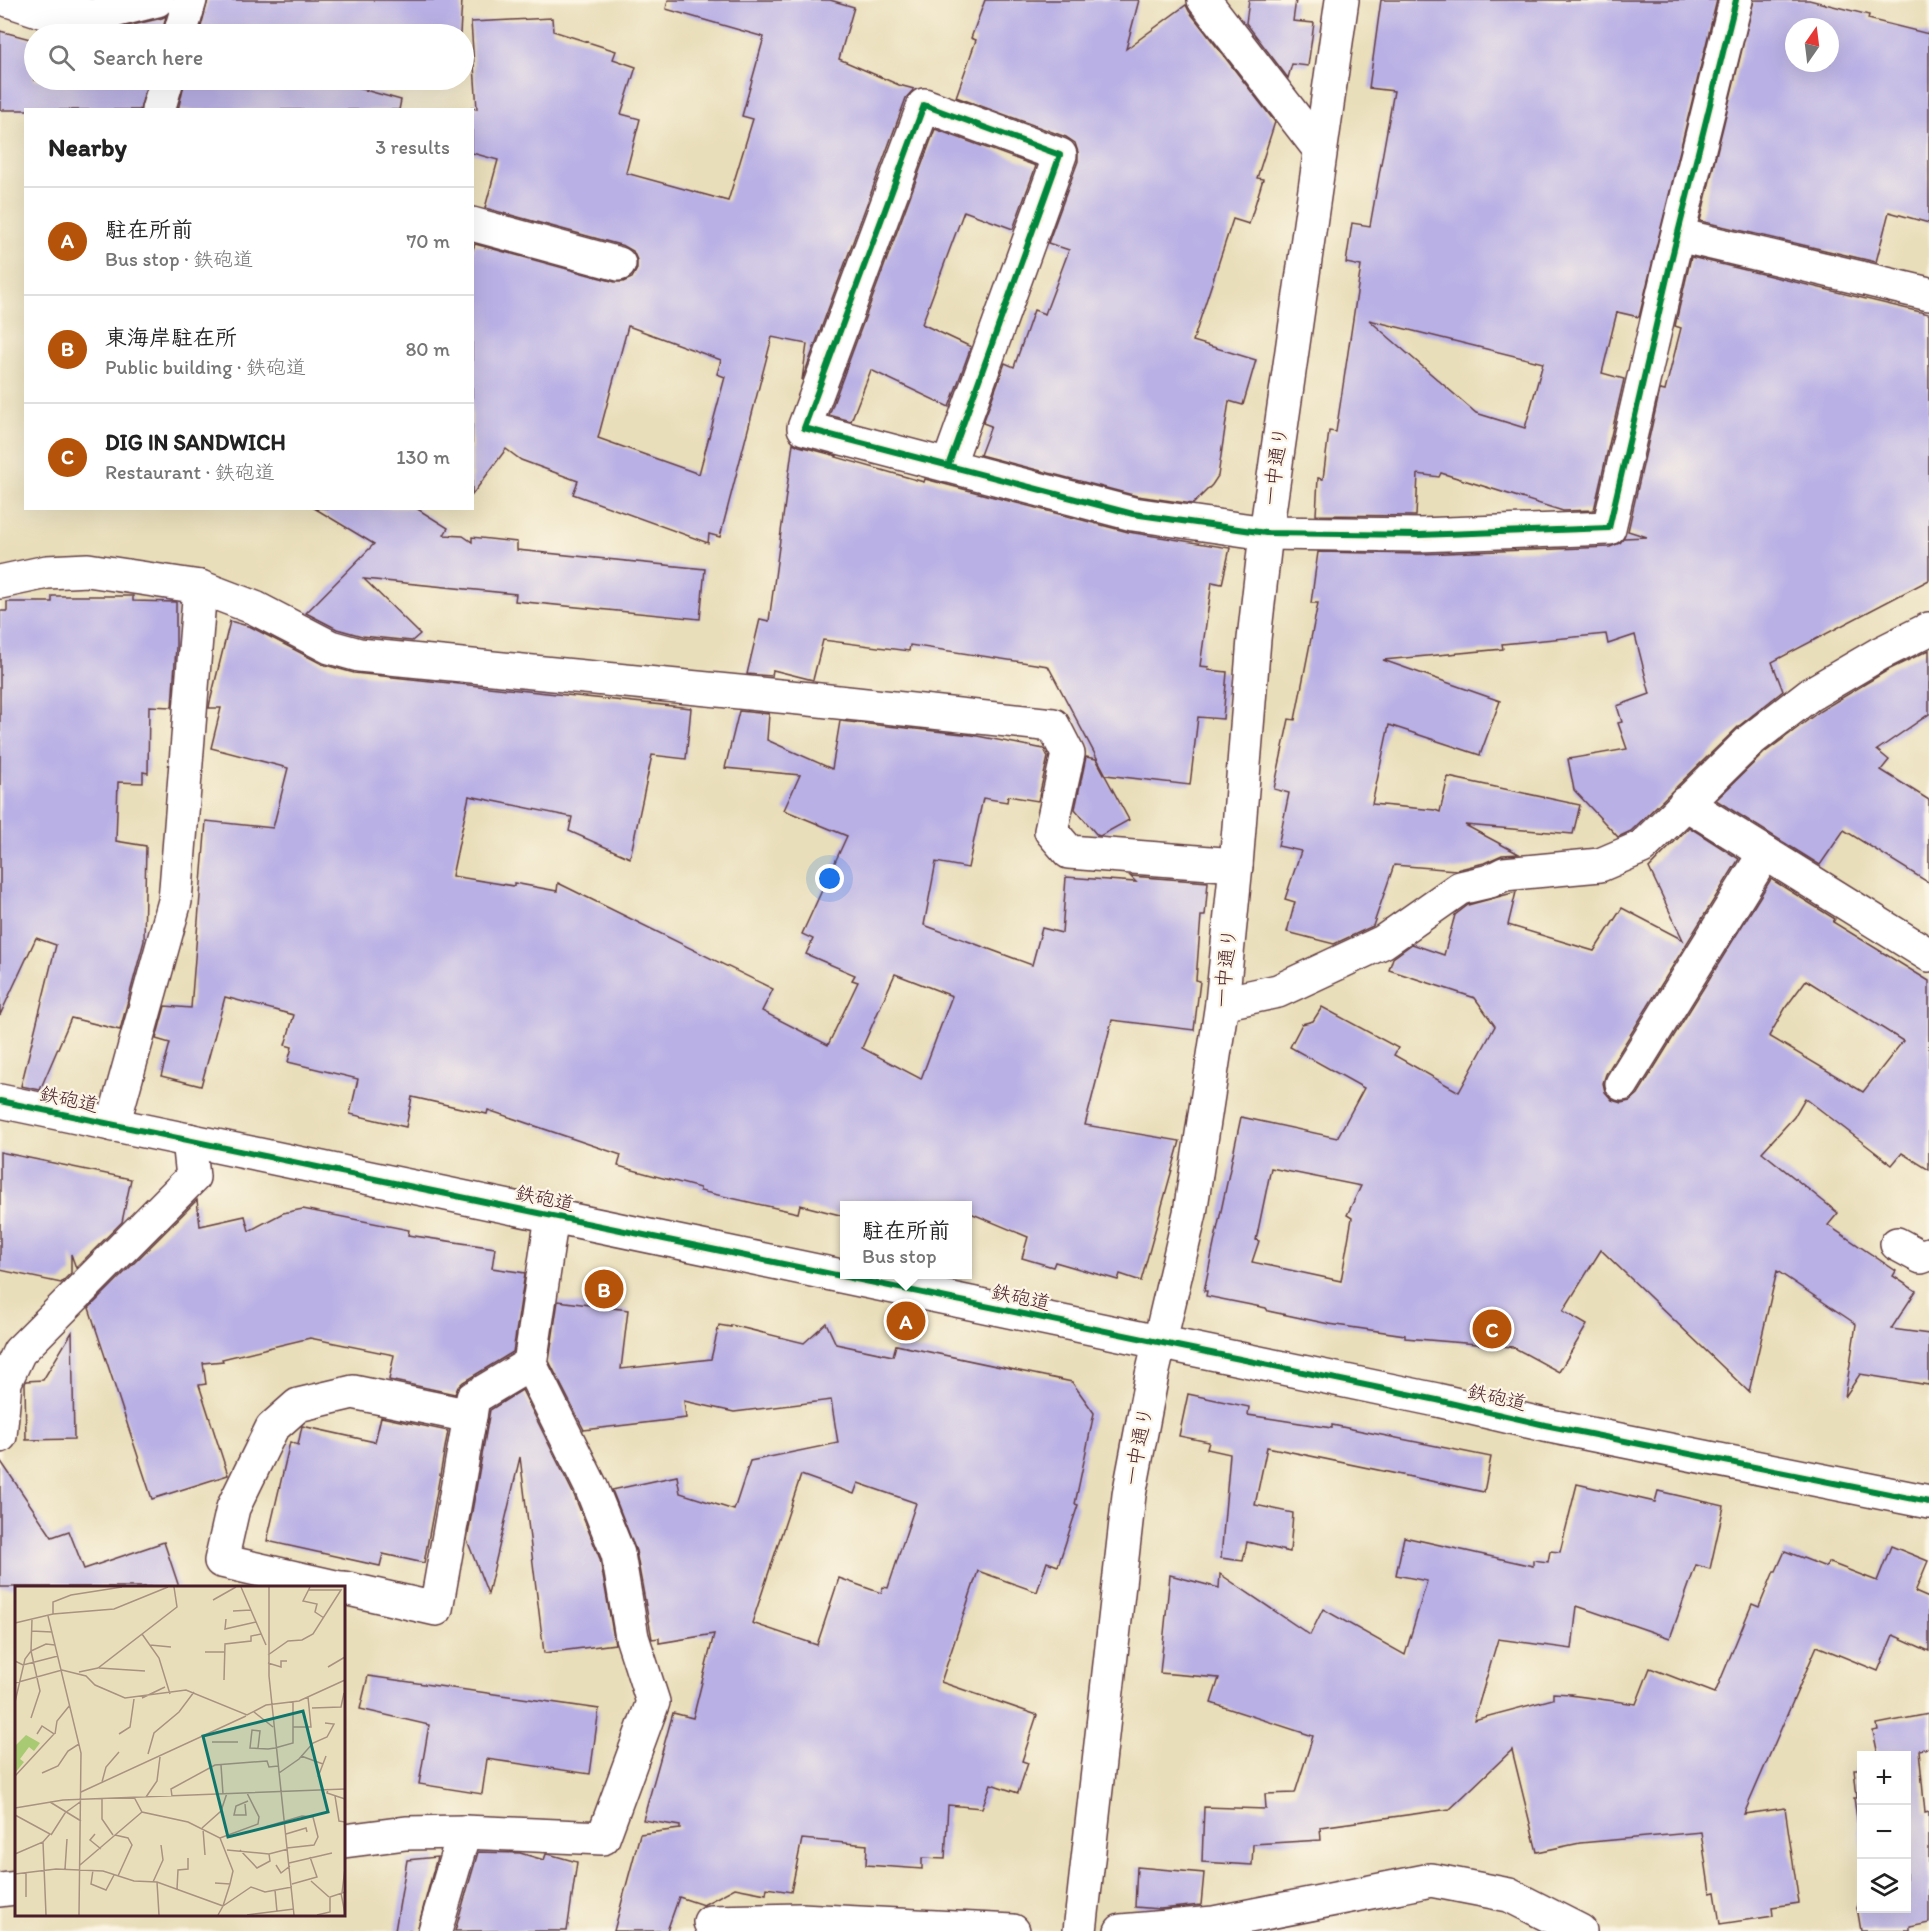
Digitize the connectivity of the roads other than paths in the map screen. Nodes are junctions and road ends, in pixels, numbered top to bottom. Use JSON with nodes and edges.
{"nodes":[{"id":1,"x":8,"y":0,"type":"edge"},
{"id":2,"x":157,"y":0,"type":"edge"},
{"id":3,"x":190,"y":0,"type":"edge"},
{"id":4,"x":1204,"y":0,"type":"edge"},
{"id":5,"x":1342,"y":0,"type":"edge"},
{"id":6,"x":1736,"y":0,"type":"edge"},
{"id":7,"x":183,"y":24,"type":"edge"},
{"id":8,"x":164,"y":90,"type":"edge"},
{"id":9,"x":159,"y":108,"type":"edge"},
{"id":10,"x":1320,"y":150,"type":"junction"},
{"id":11,"x":474,"y":225,"type":"edge"},
{"id":12,"x":1678,"y":235,"type":"junction"},
{"id":13,"x":620,"y":264,"type":"dead end"},
{"id":14,"x":1929,"y":294,"type":"edge"},
{"id":15,"x":948,"y":466,"type":"junction"},
{"id":16,"x":1266,"y":533,"type":"junction"},
{"id":17,"x":0,"y":582,"type":"edge"},
{"id":18,"x":200,"y":587,"type":"junction"},
{"id":19,"x":1929,"y":629,"type":"edge"},
{"id":20,"x":1685,"y":803,"type":"junction"},
{"id":21,"x":1765,"y":853,"type":"junction"},
{"id":22,"x":1236,"y":865,"type":"junction"},
{"id":23,"x":1929,"y":955,"type":"edge"},
{"id":24,"x":1222,"y":1003,"type":"junction"},
{"id":25,"x":1622,"y":1084,"type":"dead end"},
{"id":26,"x":0,"y":1101,"type":"edge"},
{"id":27,"x":113,"y":1125,"type":"junction"},
{"id":28,"x":189,"y":1140,"type":"junction"},
{"id":29,"x":552,"y":1216,"type":"junction"},
{"id":30,"x":1897,"y":1244,"type":"dead end"},
{"id":31,"x":1929,"y":1254,"type":"edge"},
{"id":32,"x":840,"y":1276,"type":"edge"},
{"id":33,"x":856,"y":1279,"type":"edge"},
{"id":34,"x":1159,"y":1342,"type":"junction"},
{"id":35,"x":530,"y":1364,"type":"junction"},
{"id":36,"x":470,"y":1416,"type":"junction"},
{"id":37,"x":0,"y":1436,"type":"edge"},
{"id":38,"x":1929,"y":1502,"type":"edge"},
{"id":39,"x":333,"y":1586,"type":"edge"},
{"id":40,"x":345,"y":1589,"type":"edge"},
{"id":41,"x":464,"y":1832,"type":"junction"},
{"id":42,"x":345,"y":1841,"type":"edge"},
{"id":43,"x":15,"y":1888,"type":"edge"},
{"id":44,"x":0,"y":1890,"type":"edge"},
{"id":45,"x":710,"y":1922,"type":"dead end"},
{"id":46,"x":435,"y":1931,"type":"edge"},
{"id":47,"x":1013,"y":1931,"type":"edge"},
{"id":48,"x":1080,"y":1931,"type":"edge"},
{"id":49,"x":1121,"y":1931,"type":"edge"},
{"id":50,"x":1580,"y":1931,"type":"edge"}],
"edges":[{"from":1,"to":2,"type":"street"},
{"from":3,"to":7,"type":"street"},
{"from":4,"to":10,"type":"street"},
{"from":5,"to":10,"type":"street","name":"一中通り"},
{"from":6,"to":12,"type":"street"},
{"from":8,"to":9,"type":"street"},
{"from":10,"to":16,"type":"street","name":"一中通り"},
{"from":11,"to":13,"type":"street"},
{"from":12,"to":14,"type":"street"},
{"from":12,"to":16,"type":"street"},
{"from":15,"to":15,"type":"street"},
{"from":15,"to":16,"type":"street"},
{"from":16,"to":22,"type":"street","name":"一中通り"},
{"from":17,"to":18,"type":"street"},
{"from":18,"to":22,"type":"street"},
{"from":18,"to":27,"type":"street"},
{"from":19,"to":20,"type":"street"},
{"from":20,"to":21,"type":"street"},
{"from":20,"to":24,"type":"street"},
{"from":21,"to":23,"type":"street"},
{"from":21,"to":25,"type":"street"},
{"from":22,"to":24,"type":"street","name":"一中通り"},
{"from":24,"to":34,"type":"street","name":"一中通り"},
{"from":26,"to":27,"type":"street","name":"鉄砲道"},
{"from":27,"to":28,"type":"street","name":"鉄砲道"},
{"from":28,"to":29,"type":"street","name":"鉄砲道"},
{"from":28,"to":37,"type":"street"},
{"from":29,"to":32,"type":"street","name":"鉄砲道"},
{"from":29,"to":35,"type":"street"},
{"from":30,"to":31,"type":"street"},
{"from":33,"to":34,"type":"street","name":"鉄砲道"},
{"from":34,"to":38,"type":"street","name":"鉄砲道"},
{"from":34,"to":48,"type":"street","name":"一中通り"},
{"from":35,"to":36,"type":"street"},
{"from":35,"to":41,"type":"street"},
{"from":36,"to":39,"type":"street"},
{"from":36,"to":40,"type":"street"},
{"from":41,"to":42,"type":"street"},
{"from":41,"to":46,"type":"street"},
{"from":43,"to":44,"type":"street"},
{"from":45,"to":47,"type":"street"},
{"from":49,"to":50,"type":"street"}]}
